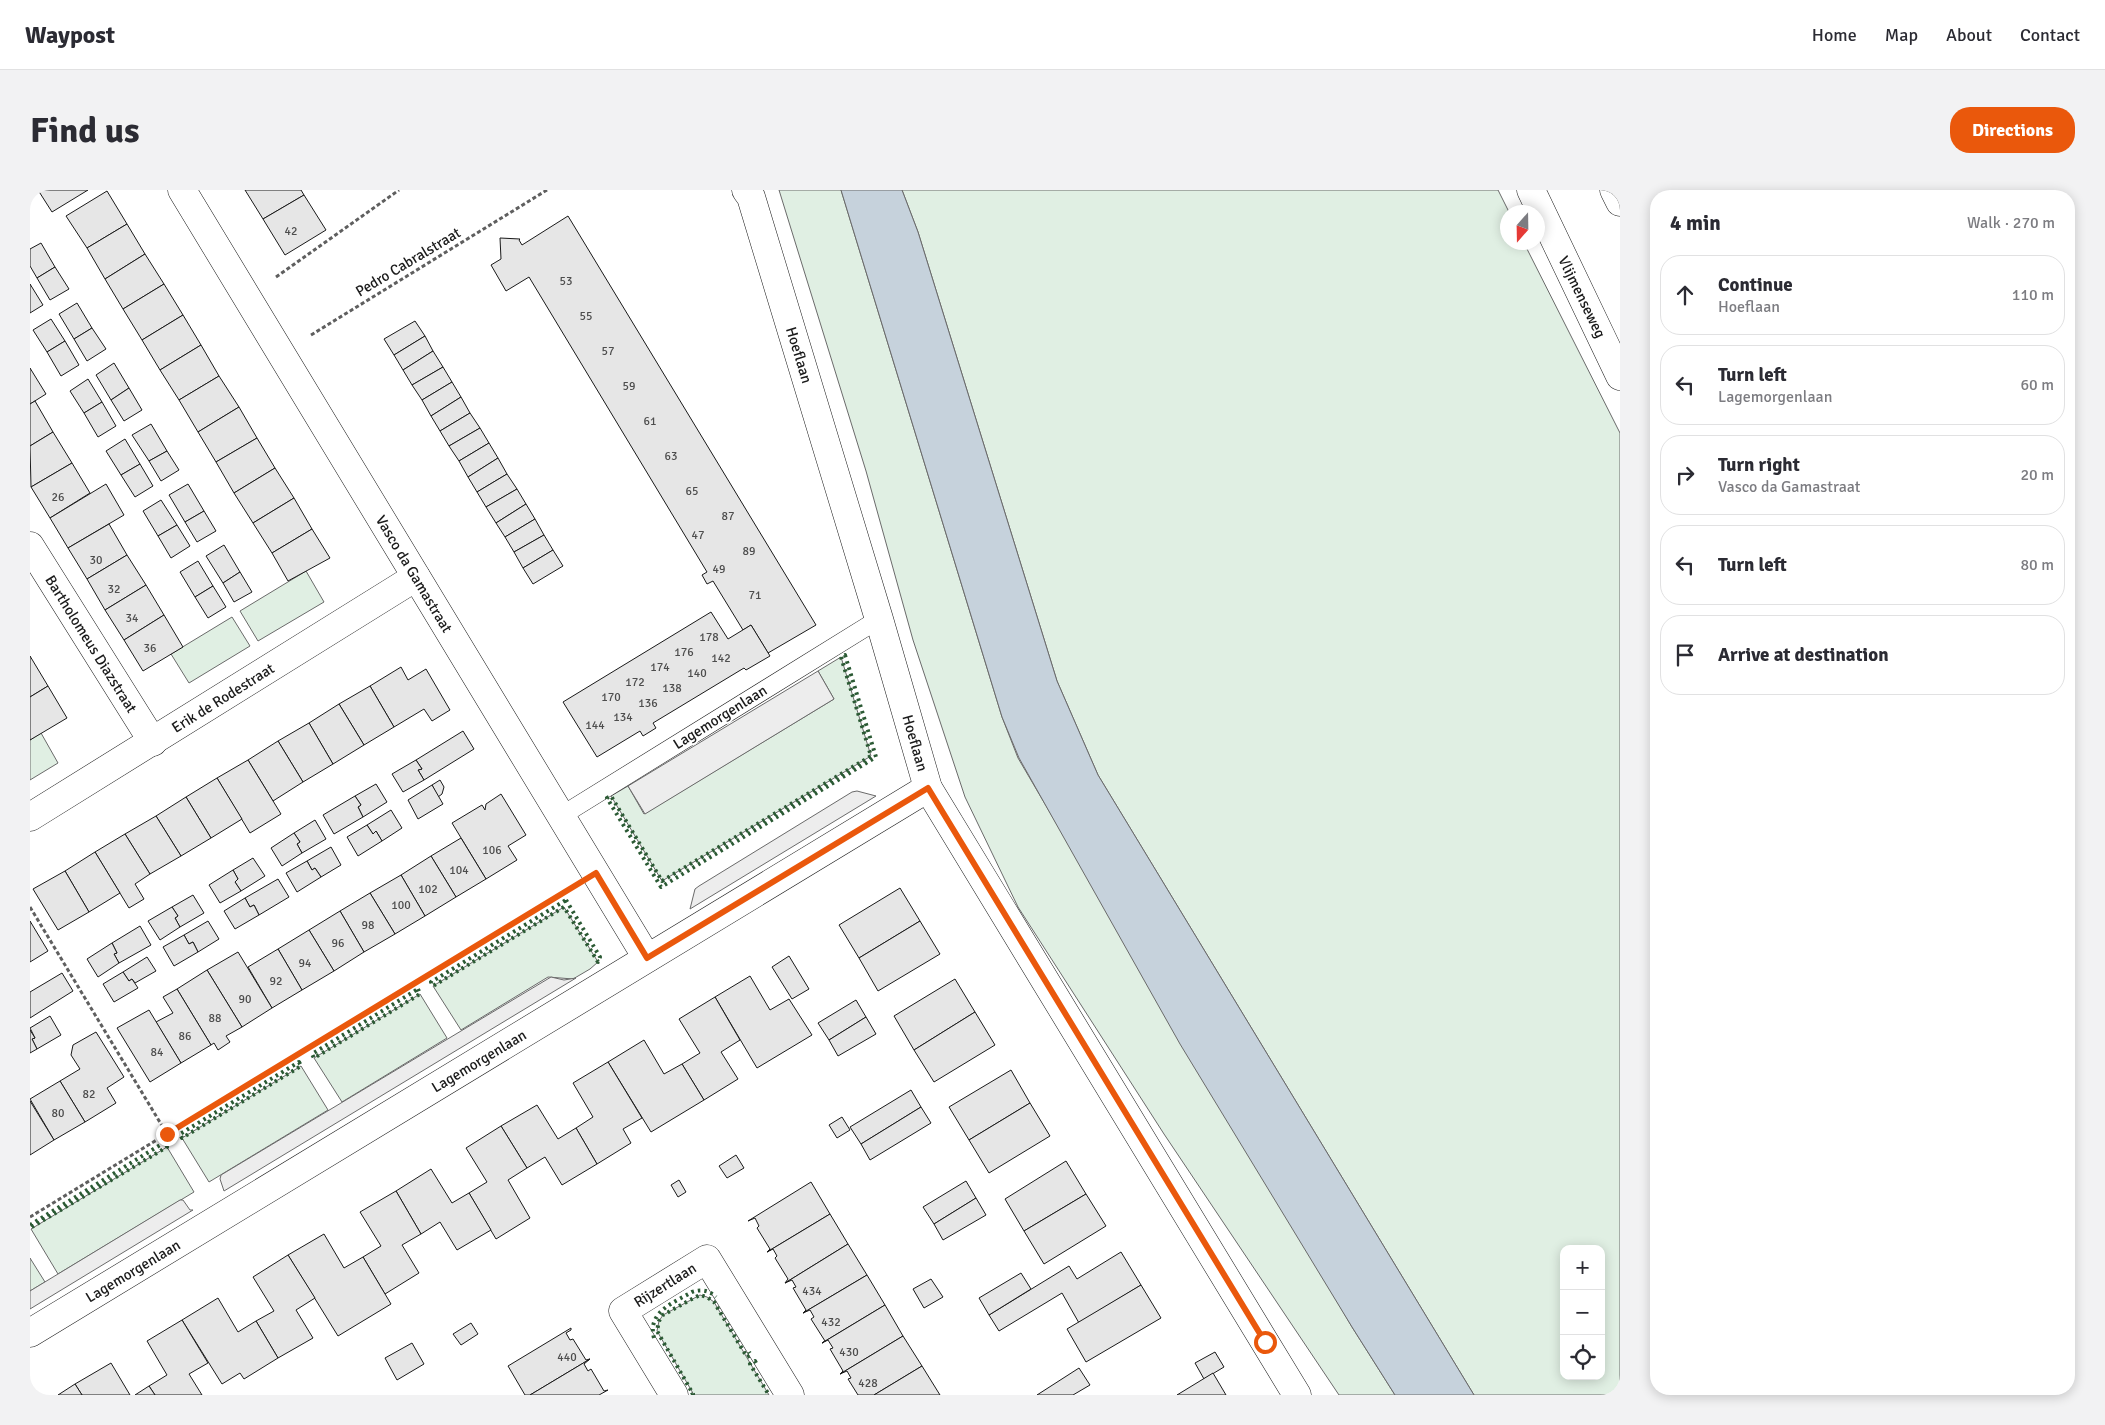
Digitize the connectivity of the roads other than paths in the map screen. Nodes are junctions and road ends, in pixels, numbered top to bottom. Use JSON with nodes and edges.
{"nodes":[{"id":1,"x":182,"y":190,"type":"edge"},
{"id":2,"x":746,"y":190,"type":"edge"},
{"id":3,"x":1531,"y":190,"type":"edge"},
{"id":4,"x":1614,"y":190,"type":"edge"},
{"id":5,"x":1620,"y":202,"type":"edge"},
{"id":6,"x":1620,"y":376,"type":"edge"},
{"id":7,"x":30,"y":546,"type":"edge"},
{"id":8,"x":416,"y":577,"type":"junction"},
{"id":9,"x":879,"y":619,"type":"junction"},
{"id":10,"x":153,"y":742,"type":"junction"},
{"id":11,"x":928,"y":788,"type":"junction"},
{"id":12,"x":561,"y":816,"type":"junction"},
{"id":13,"x":30,"y":817,"type":"edge"},
{"id":14,"x":647,"y":958,"type":"junction"},
{"id":15,"x":30,"y":1334,"type":"edge"},
{"id":16,"x":674,"y":1395,"type":"edge"},
{"id":17,"x":790,"y":1395,"type":"edge"},
{"id":18,"x":1297,"y":1395,"type":"edge"}],
"edges":[{"from":1,"to":8,"type":"street","name":"Vasco da Gamastraat"},
{"from":2,"to":9,"type":"street","name":"Hoeflaan"},
{"from":3,"to":6,"type":"street","name":"Vlijmenseweg"},
{"from":4,"to":5,"type":"street"},
{"from":7,"to":10,"type":"street","name":"Bartholomeus Diazstraat"},
{"from":8,"to":10,"type":"street","name":"Erik de Rodestraat"},
{"from":8,"to":12,"type":"street","name":"Vasco da Gamastraat"},
{"from":9,"to":11,"type":"street","name":"Hoeflaan"},
{"from":9,"to":12,"type":"lane","name":"Lagemorgenlaan"},
{"from":10,"to":13,"type":"street","name":"Erik de Rodestraat"},
{"from":11,"to":14,"type":"street","name":"Lagemorgenlaan"},
{"from":11,"to":18,"type":"street","name":"Hoeflaan"},
{"from":12,"to":14,"type":"street","name":"Vasco da Gamastraat"},
{"from":14,"to":15,"type":"street","name":"Lagemorgenlaan"},
{"from":16,"to":17,"type":"street","name":"Rijzertlaan"}]}
